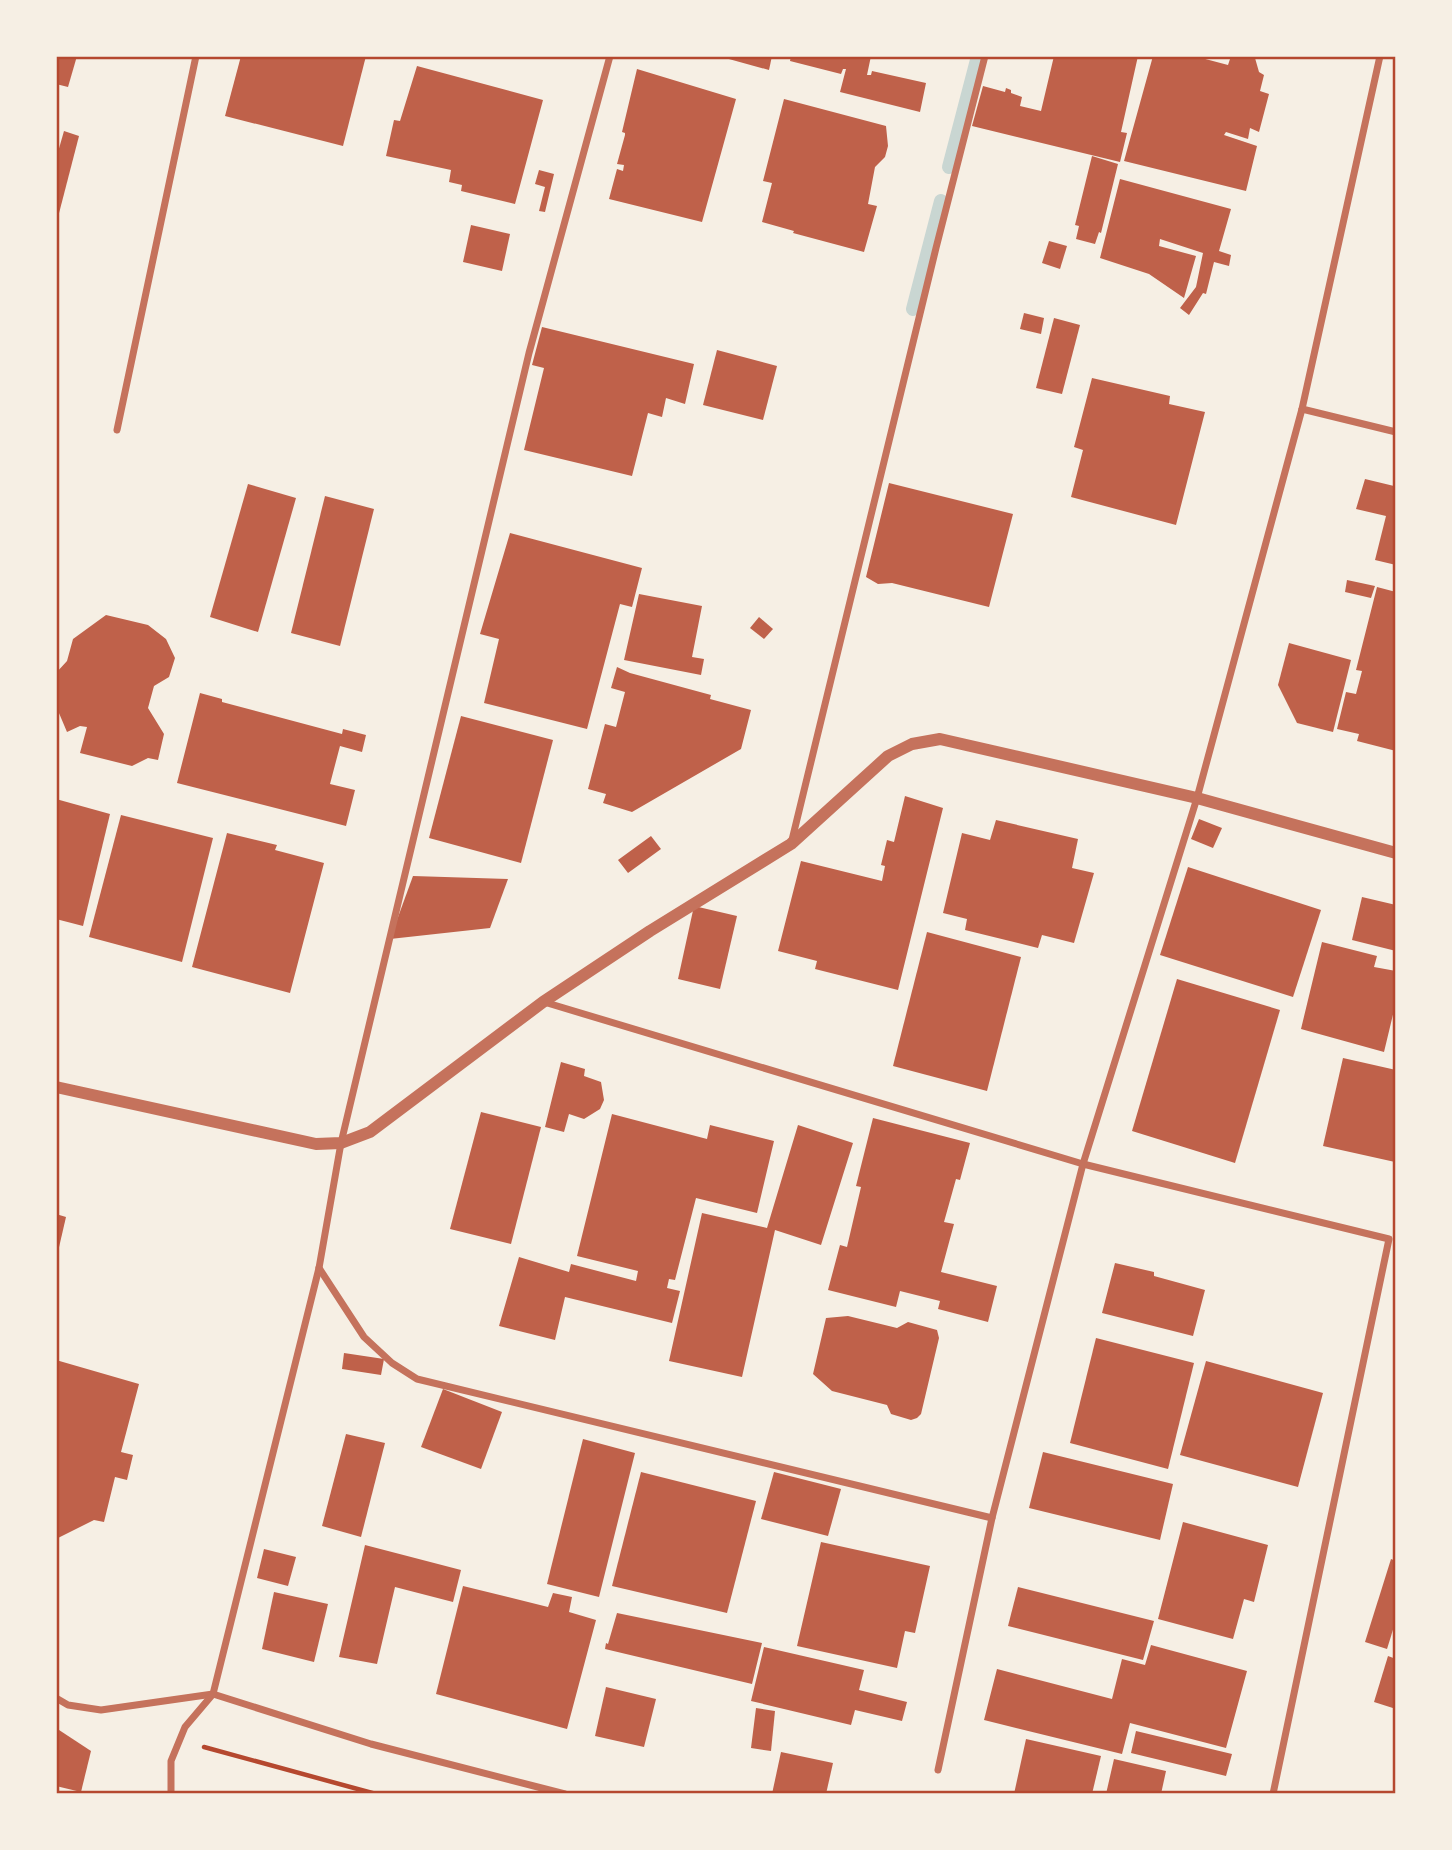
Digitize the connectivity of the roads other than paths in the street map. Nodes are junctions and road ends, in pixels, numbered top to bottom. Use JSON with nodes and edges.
{"nodes":[{"id":1,"x":196,"y":56,"type":"edge"},
{"id":2,"x":610,"y":56,"type":"edge"},
{"id":3,"x":985,"y":56,"type":"edge"},
{"id":4,"x":1380,"y":56,"type":"edge"},
{"id":5,"x":1302,"y":409,"type":"junction"},
{"id":6,"x":117,"y":430,"type":"dead end"},
{"id":7,"x":1396,"y":432,"type":"edge"},
{"id":8,"x":1197,"y":799,"type":"junction"},
{"id":9,"x":790,"y":844,"type":"junction"},
{"id":10,"x":1396,"y":853,"type":"edge"},
{"id":11,"x":544,"y":1002,"type":"junction"},
{"id":12,"x":56,"y":1087,"type":"edge"},
{"id":13,"x":341,"y":1143,"type":"junction"},
{"id":14,"x":1083,"y":1164,"type":"junction"},
{"id":15,"x":1392,"y":1240,"type":"edge"},
{"id":16,"x":319,"y":1268,"type":"junction"},
{"id":17,"x":992,"y":1518,"type":"junction"},
{"id":18,"x":213,"y":1694,"type":"junction"},
{"id":19,"x":56,"y":1698,"type":"edge"},
{"id":20,"x":938,"y":1770,"type":"dead end"},
{"id":21,"x":171,"y":1794,"type":"edge"},
{"id":22,"x":565,"y":1794,"type":"edge"},
{"id":23,"x":1273,"y":1794,"type":"edge"}],
"edges":[{"from":1,"to":6,"type":"street"},
{"from":2,"to":13,"type":"street"},
{"from":3,"to":9,"type":"street"},
{"from":4,"to":5,"type":"street"},
{"from":5,"to":7,"type":"street"},
{"from":5,"to":8,"type":"street"},
{"from":8,"to":9,"type":"street"},
{"from":8,"to":10,"type":"street"},
{"from":8,"to":14,"type":"street"},
{"from":9,"to":11,"type":"street"},
{"from":11,"to":13,"type":"street"},
{"from":11,"to":14,"type":"street"},
{"from":12,"to":13,"type":"street"},
{"from":13,"to":16,"type":"street"},
{"from":14,"to":15,"type":"street"},
{"from":14,"to":17,"type":"street"},
{"from":15,"to":23,"type":"street"},
{"from":16,"to":17,"type":"street"},
{"from":16,"to":18,"type":"street"},
{"from":17,"to":20,"type":"street"},
{"from":18,"to":19,"type":"street"},
{"from":18,"to":21,"type":"street"},
{"from":18,"to":22,"type":"street"}]}
